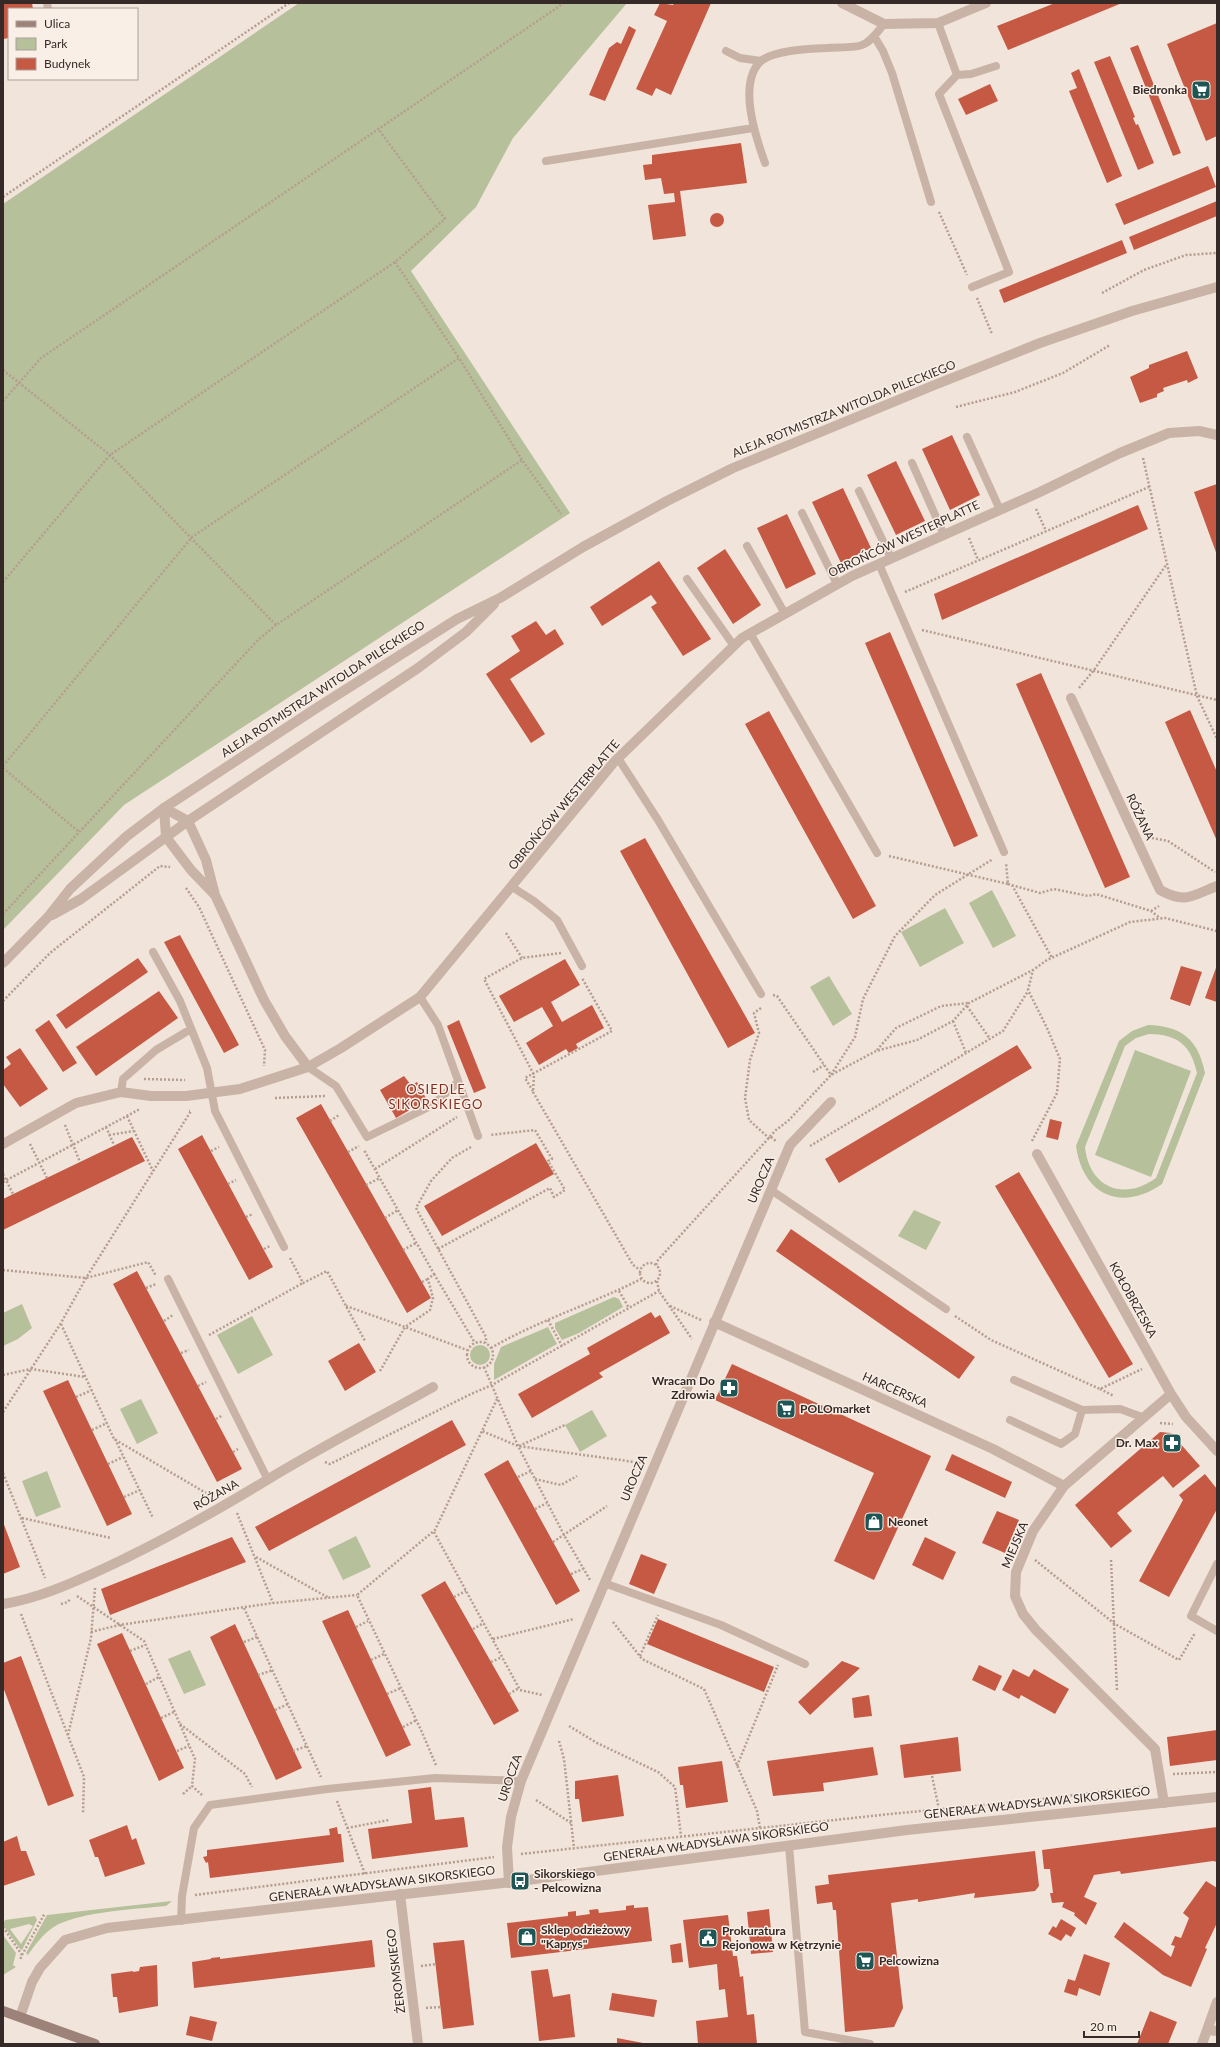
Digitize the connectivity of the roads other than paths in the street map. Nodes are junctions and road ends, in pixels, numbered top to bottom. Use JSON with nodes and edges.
{"nodes":[{"id":1,"x":842,"y":3,"type":"edge"},
{"id":2,"x":986,"y":3,"type":"edge"},
{"id":3,"x":938,"y":23,"type":"junction"},
{"id":4,"x":884,"y":24,"type":"junction"},
{"id":5,"x":874,"y":36,"type":"junction"},
{"id":6,"x":726,"y":51,"type":"dead end"},
{"id":7,"x":761,"y":61,"type":"junction"},
{"id":8,"x":996,"y":66,"type":"dead end"},
{"id":9,"x":958,"y":75,"type":"junction"},
{"id":10,"x":753,"y":128,"type":"junction"},
{"id":11,"x":546,"y":161,"type":"dead end"},
{"id":12,"x":765,"y":163,"type":"dead end"},
{"id":13,"x":932,"y":202,"type":"road end"},
{"id":14,"x":972,"y":287,"type":"road end"},
{"id":15,"x":1217,"y":288,"type":"edge"},
{"id":16,"x":1217,"y":435,"type":"edge"},
{"id":17,"x":967,"y":437,"type":"dead end"},
{"id":18,"x":912,"y":463,"type":"dead end"},
{"id":19,"x":859,"y":491,"type":"dead end"},
{"id":20,"x":1000,"y":510,"type":"junction"},
{"id":21,"x":802,"y":513,"type":"dead end"},
{"id":22,"x":944,"y":535,"type":"junction"},
{"id":23,"x":747,"y":546,"type":"dead end"},
{"id":24,"x":891,"y":558,"type":"junction"},
{"id":25,"x":879,"y":564,"type":"junction"},
{"id":26,"x":687,"y":579,"type":"dead end"},
{"id":27,"x":837,"y":584,"type":"junction"},
{"id":28,"x":500,"y":598,"type":"junction"},
{"id":29,"x":785,"y":614,"type":"junction"},
{"id":30,"x":750,"y":633,"type":"junction"},
{"id":31,"x":734,"y":646,"type":"junction"},
{"id":32,"x":1071,"y":698,"type":"road end"},
{"id":33,"x":618,"y":758,"type":"junction"},
{"id":34,"x":164,"y":808,"type":"junction"},
{"id":35,"x":188,"y":822,"type":"junction"},
{"id":36,"x":166,"y":837,"type":"junction"},
{"id":37,"x":1004,"y":852,"type":"road end"},
{"id":38,"x":877,"y":853,"type":"road end"},
{"id":39,"x":1217,"y":886,"type":"edge"},
{"id":40,"x":512,"y":887,"type":"junction"},
{"id":41,"x":215,"y":895,"type":"junction"},
{"id":42,"x":48,"y":917,"type":"junction"},
{"id":43,"x":153,"y":952,"type":"dead end"},
{"id":44,"x":3,"y":963,"type":"edge"},
{"id":45,"x":582,"y":966,"type":"road end"},
{"id":46,"x":761,"y":994,"type":"road end"},
{"id":47,"x":420,"y":997,"type":"junction"},
{"id":48,"x":191,"y":1029,"type":"junction"},
{"id":49,"x":308,"y":1067,"type":"junction"},
{"id":50,"x":458,"y":1082,"type":"junction"},
{"id":51,"x":121,"y":1092,"type":"junction"},
{"id":52,"x":213,"y":1094,"type":"junction"},
{"id":53,"x":831,"y":1102,"type":"dead end"},
{"id":54,"x":478,"y":1136,"type":"road end"},
{"id":55,"x":3,"y":1144,"type":"edge"},
{"id":56,"x":1037,"y":1154,"type":"road end"},
{"id":57,"x":771,"y":1190,"type":"junction"},
{"id":58,"x":284,"y":1247,"type":"road end"},
{"id":59,"x":168,"y":1279,"type":"dead end"},
{"id":60,"x":948,"y":1310,"type":"road end"},
{"id":61,"x":714,"y":1322,"type":"junction"},
{"id":62,"x":1014,"y":1380,"type":"dead end"},
{"id":63,"x":433,"y":1387,"type":"dead end"},
{"id":64,"x":1171,"y":1394,"type":"junction"},
{"id":65,"x":1082,"y":1410,"type":"junction"},
{"id":66,"x":1142,"y":1417,"type":"junction"},
{"id":67,"x":1010,"y":1420,"type":"dead end"},
{"id":68,"x":1217,"y":1451,"type":"edge"},
{"id":69,"x":268,"y":1480,"type":"junction"},
{"id":70,"x":1064,"y":1486,"type":"junction"},
{"id":71,"x":1217,"y":1564,"type":"edge"},
{"id":72,"x":604,"y":1583,"type":"junction"},
{"id":73,"x":3,"y":1604,"type":"edge"},
{"id":74,"x":1217,"y":1631,"type":"edge"},
{"id":75,"x":805,"y":1664,"type":"dead end"},
{"id":76,"x":521,"y":1781,"type":"junction"},
{"id":77,"x":1217,"y":1797,"type":"edge"},
{"id":78,"x":1164,"y":1803,"type":"junction"},
{"id":79,"x":790,"y":1846,"type":"junction"},
{"id":80,"x":509,"y":1882,"type":"junction"},
{"id":81,"x":400,"y":1894,"type":"junction"},
{"id":82,"x":182,"y":1921,"type":"junction"},
{"id":83,"x":1217,"y":2002,"type":"edge"},
{"id":84,"x":3,"y":2011,"type":"edge"},
{"id":85,"x":20,"y":2017,"type":"junction"},
{"id":86,"x":1212,"y":2030,"type":"edge"},
{"id":87,"x":95,"y":2044,"type":"edge"},
{"id":88,"x":418,"y":2044,"type":"edge"},
{"id":89,"x":870,"y":2044,"type":"edge"},
{"id":90,"x":1202,"y":2044,"type":"edge"}],
"edges":[{"from":1,"to":4,"type":"street"},
{"from":2,"to":3,"type":"street"},
{"from":3,"to":4,"type":"street"},
{"from":3,"to":9,"type":"lane"},
{"from":4,"to":5,"type":"lane"},
{"from":5,"to":7,"type":"lane"},
{"from":5,"to":13,"type":"lane"},
{"from":6,"to":7,"type":"lane"},
{"from":7,"to":10,"type":"lane"},
{"from":8,"to":9,"type":"lane"},
{"from":9,"to":14,"type":"lane"},
{"from":10,"to":11,"type":"lane"},
{"from":10,"to":12,"type":"lane"},
{"from":15,"to":28,"type":"street","name":"ALEJA ROTMISTRZA WITOLDA PILECKIEGO"},
{"from":16,"to":20,"type":"street","name":"OBROŃCÓW WESTERPLATTE"},
{"from":17,"to":20,"type":"lane"},
{"from":18,"to":22,"type":"lane"},
{"from":19,"to":24,"type":"lane"},
{"from":20,"to":22,"type":"street","name":"OBROŃCÓW WESTERPLATTE"},
{"from":21,"to":27,"type":"lane"},
{"from":22,"to":24,"type":"street","name":"OBROŃCÓW WESTERPLATTE"},
{"from":23,"to":29,"type":"lane"},
{"from":24,"to":25,"type":"street","name":"OBROŃCÓW WESTERPLATTE"},
{"from":25,"to":27,"type":"street","name":"OBROŃCÓW WESTERPLATTE"},
{"from":25,"to":37,"type":"lane"},
{"from":26,"to":31,"type":"lane"},
{"from":27,"to":29,"type":"street","name":"OBROŃCÓW WESTERPLATTE"},
{"from":28,"to":34,"type":"street","name":"ALEJA ROTMISTRZA WITOLDA PILECKIEGO"},
{"from":28,"to":35,"type":"street","name":"ALEJA ROTMISTRZA WITOLDA PILECKIEGO"},
{"from":29,"to":30,"type":"street","name":"OBROŃCÓW WESTERPLATTE"},
{"from":30,"to":31,"type":"street","name":"OBROŃCÓW WESTERPLATTE"},
{"from":30,"to":38,"type":"lane"},
{"from":31,"to":33,"type":"street","name":"OBROŃCÓW WESTERPLATTE"},
{"from":32,"to":39,"type":"street","name":"RÓŻANA"},
{"from":33,"to":40,"type":"street","name":"OBROŃCÓW WESTERPLATTE"},
{"from":33,"to":46,"type":"lane"},
{"from":34,"to":35,"type":"street"},
{"from":34,"to":36,"type":"street"},
{"from":34,"to":42,"type":"street","name":"ALEJA ROTMISTRZA WITOLDA PILECKIEGO"},
{"from":35,"to":36,"type":"street","name":"ALEJA ROTMISTRZA WITOLDA PILECKIEGO"},
{"from":35,"to":41,"type":"street"},
{"from":36,"to":41,"type":"street"},
{"from":36,"to":42,"type":"street","name":"ALEJA ROTMISTRZA WITOLDA PILECKIEGO"},
{"from":40,"to":45,"type":"lane"},
{"from":40,"to":47,"type":"street","name":"OBROŃCÓW WESTERPLATTE"},
{"from":41,"to":49,"type":"street"},
{"from":42,"to":44,"type":"street","name":"ALEJA ROTMISTRZA WITOLDA PILECKIEGO"},
{"from":43,"to":48,"type":"lane"},
{"from":47,"to":49,"type":"street","name":"OBROŃCÓW WESTERPLATTE"},
{"from":47,"to":50,"type":"lane"},
{"from":48,"to":51,"type":"lane"},
{"from":48,"to":52,"type":"lane"},
{"from":49,"to":50,"type":"lane"},
{"from":49,"to":52,"type":"street","name":"OBROŃCÓW WESTERPLATTE"},
{"from":50,"to":54,"type":"lane"},
{"from":51,"to":52,"type":"street","name":"OBROŃCÓW WESTERPLATTE"},
{"from":51,"to":55,"type":"street","name":"OBROŃCÓW WESTERPLATTE"},
{"from":52,"to":58,"type":"lane"},
{"from":53,"to":57,"type":"street","name":"UROCZA"},
{"from":56,"to":64,"type":"street","name":"KOŁOBRZESKA"},
{"from":57,"to":60,"type":"lane"},
{"from":57,"to":61,"type":"street","name":"UROCZA"},
{"from":59,"to":69,"type":"lane"},
{"from":61,"to":70,"type":"street","name":"HARCERSKA"},
{"from":61,"to":72,"type":"street","name":"UROCZA"},
{"from":62,"to":65,"type":"lane"},
{"from":63,"to":69,"type":"street","name":"RÓŻANA"},
{"from":64,"to":66,"type":"street","name":"MIEJSKA"},
{"from":64,"to":68,"type":"street","name":"KOŁOBRZESKA"},
{"from":65,"to":66,"type":"lane"},
{"from":65,"to":67,"type":"lane"},
{"from":66,"to":70,"type":"street","name":"MIEJSKA"},
{"from":69,"to":73,"type":"street","name":"RÓŻANA"},
{"from":70,"to":78,"type":"street","name":"MIEJSKA"},
{"from":71,"to":74,"type":"lane"},
{"from":72,"to":75,"type":"lane"},
{"from":72,"to":76,"type":"street","name":"UROCZA"},
{"from":76,"to":80,"type":"street","name":"UROCZA"},
{"from":76,"to":82,"type":"lane"},
{"from":77,"to":78,"type":"street","name":"GENERAŁA WŁADYSŁAWA SIKORSKIEGO"},
{"from":78,"to":79,"type":"street","name":"GENERAŁA WŁADYSŁAWA SIKORSKIEGO"},
{"from":79,"to":80,"type":"street","name":"GENERAŁA WŁADYSŁAWA SIKORSKIEGO"},
{"from":79,"to":89,"type":"lane"},
{"from":80,"to":81,"type":"street","name":"GENERAŁA WŁADYSŁAWA SIKORSKIEGO"},
{"from":81,"to":82,"type":"street","name":"GENERAŁA WŁADYSŁAWA SIKORSKIEGO"},
{"from":81,"to":88,"type":"street","name":"ŻEROMSKIEGO"},
{"from":82,"to":85,"type":"street","name":"GENERAŁA WŁADYSŁAWA SIKORSKIEGO"},
{"from":83,"to":86,"type":"street"},
{"from":84,"to":85,"type":"main road"},
{"from":85,"to":87,"type":"main road"},
{"from":86,"to":90,"type":"street"}]}
